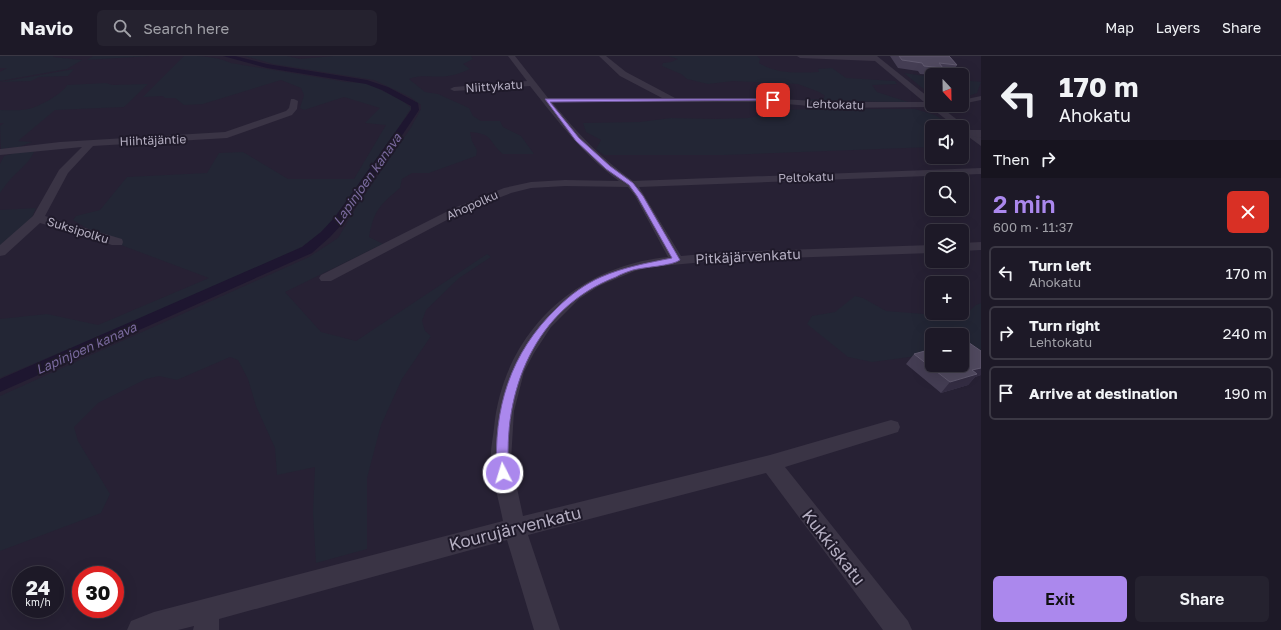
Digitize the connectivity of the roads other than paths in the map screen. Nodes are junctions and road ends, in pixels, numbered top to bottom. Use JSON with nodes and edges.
{"nodes":[{"id":1,"x":512,"y":56,"type":"edge"},
{"id":2,"x":602,"y":56,"type":"edge"},
{"id":3,"x":800,"y":56,"type":"edge"},
{"id":4,"x":875,"y":57,"type":"edge"},
{"id":5,"x":533,"y":83,"type":"junction"},
{"id":6,"x":454,"y":89,"type":"dead end"},
{"id":7,"x":925,"y":98,"type":"edge"},
{"id":8,"x":981,"y":98,"type":"edge"},
{"id":9,"x":672,"y":100,"type":"junction"},
{"id":10,"x":294,"y":101,"type":"dead end"},
{"id":11,"x":547,"y":101,"type":"junction"},
{"id":12,"x":969,"y":101,"type":"edge"},
{"id":13,"x":925,"y":104,"type":"edge"},
{"id":14,"x":943,"y":112,"type":"edge"},
{"id":15,"x":955,"y":120,"type":"edge"},
{"id":16,"x":969,"y":130,"type":"edge"},
{"id":17,"x":981,"y":142,"type":"edge"},
{"id":18,"x":91,"y":143,"type":"junction"},
{"id":19,"x":0,"y":152,"type":"edge"},
{"id":20,"x":981,"y":171,"type":"edge"},
{"id":21,"x":631,"y":184,"type":"junction"},
{"id":22,"x":38,"y":218,"type":"junction"},
{"id":23,"x":117,"y":242,"type":"dead end"},
{"id":24,"x":981,"y":246,"type":"edge"},
{"id":25,"x":969,"y":247,"type":"edge"},
{"id":26,"x":925,"y":248,"type":"edge"},
{"id":27,"x":0,"y":252,"type":"edge"},
{"id":28,"x":676,"y":260,"type":"junction"},
{"id":29,"x":326,"y":278,"type":"dead end"},
{"id":30,"x":891,"y":427,"type":"dead end"},
{"id":31,"x":770,"y":463,"type":"junction"},
{"id":32,"x":515,"y":529,"type":"junction"},
{"id":33,"x":206,"y":620,"type":"edge"},
{"id":34,"x":140,"y":630,"type":"edge"},
{"id":35,"x":547,"y":630,"type":"edge"},
{"id":36,"x":899,"y":630,"type":"edge"}],
"edges":[{"from":1,"to":5,"type":"street"},
{"from":2,"to":9,"type":"street"},
{"from":3,"to":4,"type":"street"},
{"from":4,"to":7,"type":"street"},
{"from":5,"to":6,"type":"street","name":"Niittykatu"},
{"from":5,"to":11,"type":"street"},
{"from":8,"to":12,"type":"street"},
{"from":9,"to":11,"type":"street","name":"Lehtokatu"},
{"from":9,"to":13,"type":"street","name":"Lehtokatu"},
{"from":10,"to":18,"type":"street","name":"Hiihtäjäntie"},
{"from":11,"to":21,"type":"street"},
{"from":14,"to":15,"type":"street"},
{"from":16,"to":17,"type":"street"},
{"from":18,"to":19,"type":"street","name":"Hiihtäjäntie"},
{"from":18,"to":22,"type":"street"},
{"from":20,"to":21,"type":"street","name":"Peltokatu"},
{"from":21,"to":28,"type":"street"},
{"from":21,"to":29,"type":"street","name":"Ahopolku"},
{"from":22,"to":23,"type":"street","name":"Suksipolku"},
{"from":22,"to":27,"type":"street"},
{"from":24,"to":25,"type":"street"},
{"from":26,"to":28,"type":"street","name":"Pitkäjärvenkatu"},
{"from":28,"to":32,"type":"street","name":"Pitkäjärvenkatu"},
{"from":30,"to":31,"type":"street","name":"Kourujärvenkatu"},
{"from":31,"to":32,"type":"street","name":"Kourujärvenkatu"},
{"from":31,"to":36,"type":"street","name":"Kukkiskatu"},
{"from":32,"to":33,"type":"street","name":"Kourujärvenkatu"},
{"from":32,"to":35,"type":"street","name":"Pitkäjärvenkatu"},
{"from":33,"to":34,"type":"street","name":"Kourujärvenkatu"}]}
